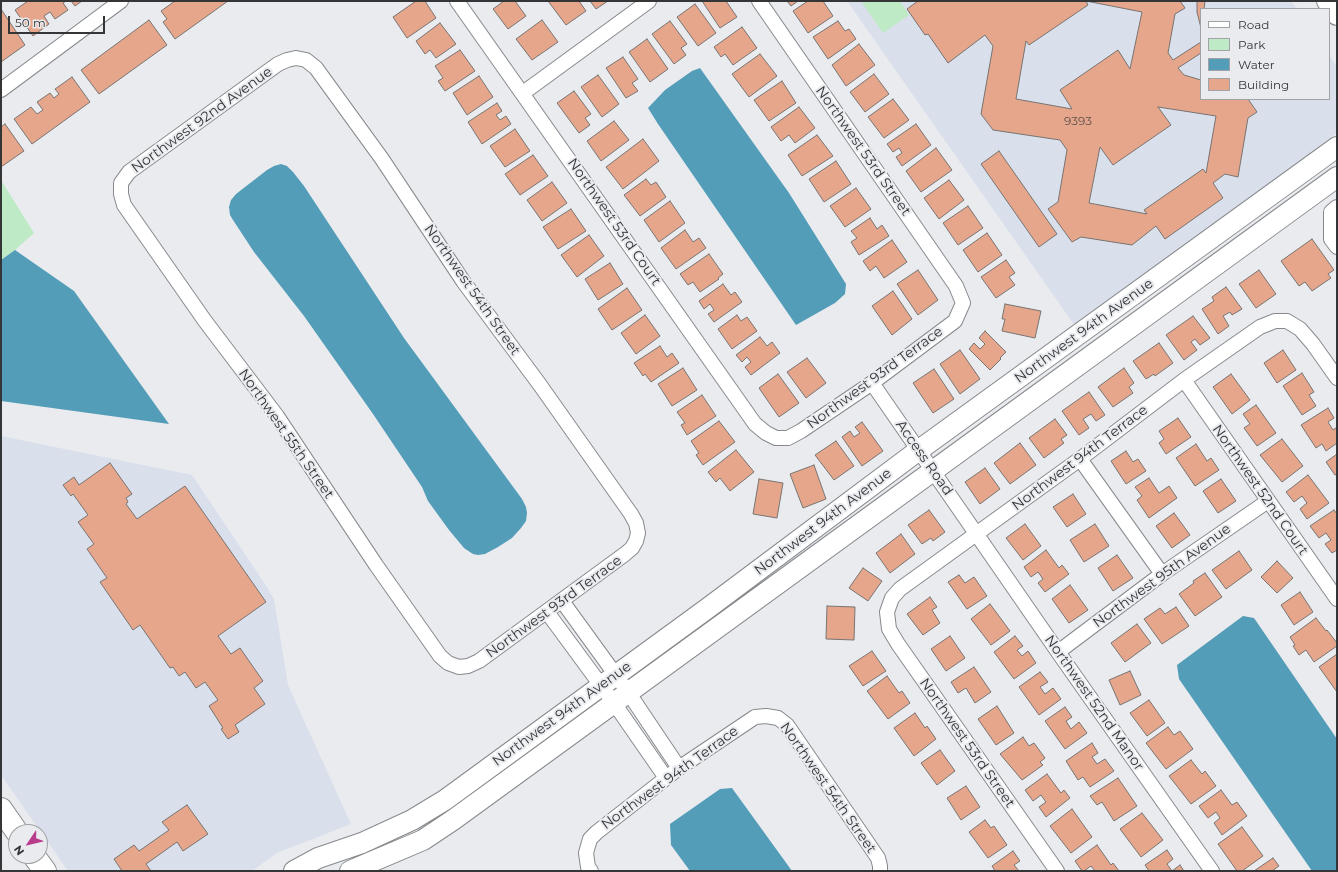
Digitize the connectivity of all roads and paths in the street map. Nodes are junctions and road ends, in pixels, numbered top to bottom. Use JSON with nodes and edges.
{"nodes":[{"id":1,"x":121,"y":1,"type":"edge"},
{"id":2,"x":457,"y":1,"type":"edge"},
{"id":3,"x":649,"y":1,"type":"edge"},
{"id":4,"x":759,"y":1,"type":"edge"},
{"id":5,"x":1327,"y":1,"type":"edge"},
{"id":6,"x":1337,"y":15,"type":"edge"},
{"id":7,"x":296,"y":58,"type":"joint"},
{"id":8,"x":1,"y":90,"type":"edge"},
{"id":9,"x":523,"y":93,"type":"junction"},
{"id":10,"x":1337,"y":147,"type":"edge"},
{"id":11,"x":1337,"y":177,"type":"edge"},
{"id":12,"x":120,"y":194,"type":"joint"},
{"id":13,"x":1334,"y":210,"type":"edge"},
{"id":14,"x":1337,"y":248,"type":"edge"},
{"id":15,"x":963,"y":303,"type":"joint"},
{"id":16,"x":1337,"y":378,"type":"edge"},
{"id":17,"x":1184,"y":380,"type":"junction"},
{"id":18,"x":872,"y":383,"type":"junction"},
{"id":19,"x":776,"y":438,"type":"joint"},
{"id":20,"x":919,"y":450,"type":"junction"},
{"id":21,"x":1080,"y":459,"type":"junction"},
{"id":22,"x":933,"y":470,"type":"junction"},
{"id":23,"x":1268,"y":501,"type":"junction"},
{"id":24,"x":638,"y":533,"type":"joint"},
{"id":25,"x":976,"y":534,"type":"junction"},
{"id":26,"x":1162,"y":574,"type":"junction"},
{"id":27,"x":1337,"y":599,"type":"edge"},
{"id":28,"x":562,"y":601,"type":"junction"},
{"id":29,"x":547,"y":612,"type":"junction"},
{"id":30,"x":887,"y":612,"type":"joint"},
{"id":31,"x":1058,"y":652,"type":"junction"},
{"id":32,"x":459,"y":667,"type":"joint"},
{"id":33,"x":608,"y":681,"type":"junction"},
{"id":34,"x":621,"y":698,"type":"junction"},
{"id":35,"x":766,"y":716,"type":"joint"},
{"id":36,"x":679,"y":768,"type":"junction"},
{"id":37,"x":666,"y":778,"type":"junction"},
{"id":38,"x":1,"y":809,"type":"edge"},
{"id":39,"x":11,"y":824,"type":"edge"},
{"id":40,"x":294,"y":871,"type":"edge"},
{"id":41,"x":350,"y":871,"type":"edge"},
{"id":42,"x":591,"y":871,"type":"edge"},
{"id":43,"x":880,"y":871,"type":"edge"},
{"id":44,"x":1057,"y":871,"type":"edge"},
{"id":45,"x":1212,"y":871,"type":"edge"}],
"edges":[{"from":1,"to":8,"type":"street"},
{"from":2,"to":9,"type":"street","name":"Northwest 53rd Court"},
{"from":3,"to":9,"type":"street"},
{"from":4,"to":15,"type":"street","name":"Northwest 53rd Street"},
{"from":5,"to":6,"type":"street"},
{"from":7,"to":12,"type":"street","name":"Northwest 92nd Avenue"},
{"from":7,"to":24,"type":"street","name":"Northwest 54th Street"},
{"from":9,"to":19,"type":"street","name":"Northwest 53rd Court"},
{"from":10,"to":20,"type":"street","name":"Northwest 94th Avenue"},
{"from":11,"to":22,"type":"street","name":"Northwest 94th Avenue"},
{"from":12,"to":32,"type":"street","name":"Northwest 55th Street"},
{"from":13,"to":14,"type":"street"},
{"from":15,"to":18,"type":"street","name":"Northwest 93rd Terrace"},
{"from":16,"to":17,"type":"street","name":"Northwest 94th Terrace"},
{"from":17,"to":21,"type":"street","name":"Northwest 94th Terrace"},
{"from":17,"to":23,"type":"street","name":"Northwest 52nd Court"},
{"from":18,"to":19,"type":"street","name":"Northwest 93rd Terrace"},
{"from":18,"to":20,"type":"street","name":"Access Road"},
{"from":20,"to":22,"type":"street","name":"Access Road"},
{"from":20,"to":33,"type":"street","name":"Northwest 94th Avenue"},
{"from":21,"to":25,"type":"street","name":"Northwest 94th Terrace"},
{"from":21,"to":26,"type":"street"},
{"from":22,"to":25,"type":"street","name":"Access Road"},
{"from":22,"to":34,"type":"street","name":"Northwest 94th Avenue"},
{"from":23,"to":26,"type":"street","name":"Northwest 95th Avenue"},
{"from":23,"to":27,"type":"street","name":"Northwest 52nd Court"},
{"from":24,"to":28,"type":"street","name":"Northwest 93rd Terrace"},
{"from":25,"to":30,"type":"street","name":"Northwest 94th Terrace"},
{"from":25,"to":31,"type":"street","name":"Northwest 52nd Manor"},
{"from":26,"to":31,"type":"street","name":"Northwest 95th Avenue"},
{"from":28,"to":29,"type":"street","name":"Northwest 93rd Terrace"},
{"from":28,"to":33,"type":"street"},
{"from":29,"to":32,"type":"street","name":"Northwest 93rd Terrace"},
{"from":29,"to":33,"type":"street"},
{"from":30,"to":44,"type":"street","name":"Northwest 53rd Street"},
{"from":31,"to":45,"type":"street","name":"Northwest 52nd Manor"},
{"from":33,"to":34,"type":"street"},
{"from":33,"to":40,"type":"street","name":"Northwest 94th Avenue"},
{"from":34,"to":36,"type":"street"},
{"from":34,"to":37,"type":"street"},
{"from":34,"to":41,"type":"street","name":"Northwest 94th Avenue"},
{"from":35,"to":36,"type":"street","name":"Northwest 94th Terrace"},
{"from":35,"to":43,"type":"street","name":"Northwest 54th Street"},
{"from":36,"to":37,"type":"street","name":"Northwest 94th Terrace"},
{"from":37,"to":42,"type":"street","name":"Northwest 94th Terrace"},
{"from":38,"to":39,"type":"highway"}]}
